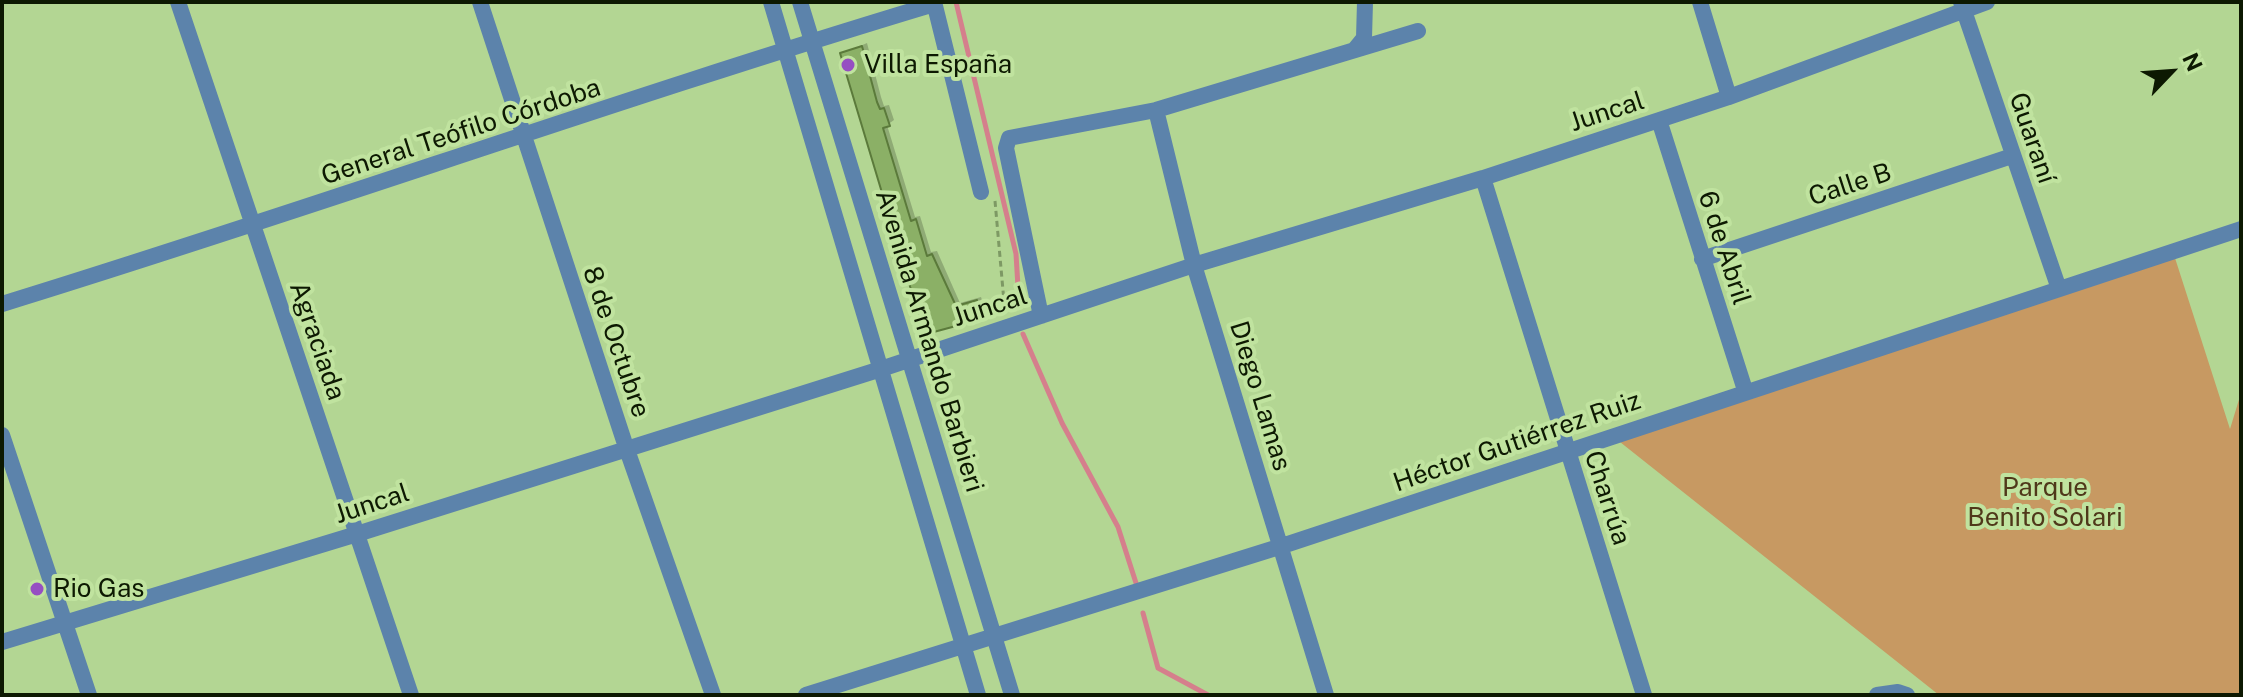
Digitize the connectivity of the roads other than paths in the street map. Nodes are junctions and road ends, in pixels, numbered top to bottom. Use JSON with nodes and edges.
{"nodes":[{"id":1,"x":178,"y":2,"type":"edge"},
{"id":2,"x":480,"y":2,"type":"edge"},
{"id":3,"x":771,"y":2,"type":"edge"},
{"id":4,"x":800,"y":2,"type":"edge"},
{"id":5,"x":1365,"y":2,"type":"edge"},
{"id":6,"x":1700,"y":2,"type":"edge"},
{"id":7,"x":1987,"y":2,"type":"edge"},
{"id":8,"x":934,"y":3,"type":"edge"},
{"id":9,"x":1963,"y":6,"type":"edge"},
{"id":10,"x":1418,"y":31,"type":"dead end"},
{"id":11,"x":812,"y":41,"type":"junction"},
{"id":12,"x":1355,"y":49,"type":"junction"},
{"id":13,"x":785,"y":50,"type":"junction"},
{"id":14,"x":1729,"y":97,"type":"junction"},
{"id":15,"x":1156,"y":110,"type":"junction"},
{"id":16,"x":1659,"y":120,"type":"junction"},
{"id":17,"x":522,"y":135,"type":"junction"},
{"id":18,"x":2012,"y":156,"type":"junction"},
{"id":19,"x":1483,"y":178,"type":"junction"},
{"id":20,"x":981,"y":192,"type":"road end"},
{"id":21,"x":253,"y":227,"type":"junction"},
{"id":22,"x":2241,"y":229,"type":"edge"},
{"id":23,"x":1702,"y":259,"type":"junction"},
{"id":24,"x":1194,"y":265,"type":"junction"},
{"id":25,"x":2059,"y":289,"type":"junction"},
{"id":26,"x":2,"y":304,"type":"edge"},
{"id":27,"x":1041,"y":316,"type":"junction"},
{"id":28,"x":909,"y":359,"type":"junction"},
{"id":29,"x":881,"y":369,"type":"junction"},
{"id":30,"x":1745,"y":390,"type":"junction"},
{"id":31,"x":2,"y":435,"type":"edge"},
{"id":32,"x":626,"y":447,"type":"junction"},
{"id":33,"x":1568,"y":452,"type":"junction"},
{"id":34,"x":357,"y":534,"type":"junction"},
{"id":35,"x":1282,"y":546,"type":"junction"},
{"id":36,"x":64,"y":623,"type":"junction"},
{"id":37,"x":994,"y":634,"type":"junction"},
{"id":38,"x":2,"y":642,"type":"edge"},
{"id":39,"x":963,"y":645,"type":"junction"},
{"id":40,"x":1902,"y":693,"type":"edge"},
{"id":41,"x":89,"y":695,"type":"edge"},
{"id":42,"x":411,"y":695,"type":"edge"},
{"id":43,"x":713,"y":695,"type":"edge"},
{"id":44,"x":806,"y":695,"type":"edge"},
{"id":45,"x":978,"y":695,"type":"edge"},
{"id":46,"x":1012,"y":695,"type":"edge"},
{"id":47,"x":1326,"y":695,"type":"edge"},
{"id":48,"x":1644,"y":695,"type":"edge"},
{"id":49,"x":1877,"y":695,"type":"edge"}],
"edges":[{"from":1,"to":21,"type":"street","name":"Agraciada"},
{"from":2,"to":17,"type":"street","name":"8 de Octubre"},
{"from":3,"to":13,"type":"street","name":"Avenida Armando Barbieri"},
{"from":4,"to":11,"type":"street","name":"Avenida Armando Barbieri"},
{"from":5,"to":12,"type":"street"},
{"from":6,"to":14,"type":"street"},
{"from":7,"to":9,"type":"street","name":"Juncal"},
{"from":8,"to":11,"type":"street","name":"General Teófilo Córdoba"},
{"from":8,"to":20,"type":"street"},
{"from":9,"to":14,"type":"street","name":"Juncal"},
{"from":9,"to":18,"type":"street","name":"Guaraní"},
{"from":10,"to":12,"type":"street"},
{"from":11,"to":13,"type":"street","name":"General Teófilo Córdoba"},
{"from":11,"to":28,"type":"street","name":"Avenida Armando Barbieri"},
{"from":12,"to":15,"type":"street"},
{"from":13,"to":17,"type":"street","name":"General Teófilo Córdoba"},
{"from":13,"to":29,"type":"street","name":"Avenida Armando Barbieri"},
{"from":14,"to":16,"type":"street","name":"Juncal"},
{"from":15,"to":24,"type":"street","name":"Diego Lamas"},
{"from":15,"to":27,"type":"street"},
{"from":16,"to":19,"type":"street","name":"Juncal"},
{"from":16,"to":23,"type":"street","name":"6 de Abril"},
{"from":17,"to":21,"type":"street","name":"General Teófilo Córdoba"},
{"from":17,"to":32,"type":"street","name":"8 de Octubre"},
{"from":18,"to":23,"type":"street","name":"Calle B"},
{"from":18,"to":25,"type":"street","name":"Guaraní"},
{"from":19,"to":24,"type":"street","name":"Juncal"},
{"from":19,"to":33,"type":"street","name":"Charrúa"},
{"from":21,"to":26,"type":"street","name":"General Teófilo Córdoba"},
{"from":21,"to":34,"type":"street","name":"Agraciada"},
{"from":22,"to":25,"type":"street","name":"Héctor Gutiérrez Ruiz"},
{"from":23,"to":30,"type":"street","name":"6 de Abril"},
{"from":24,"to":27,"type":"street","name":"Juncal"},
{"from":24,"to":35,"type":"street","name":"Diego Lamas"},
{"from":25,"to":30,"type":"street","name":"Héctor Gutiérrez Ruiz"},
{"from":27,"to":28,"type":"street","name":"Juncal"},
{"from":28,"to":29,"type":"street","name":"Juncal"},
{"from":28,"to":37,"type":"street","name":"Avenida Armando Barbieri"},
{"from":29,"to":32,"type":"street","name":"Juncal"},
{"from":29,"to":39,"type":"street","name":"Avenida Armando Barbieri"},
{"from":30,"to":33,"type":"street","name":"Héctor Gutiérrez Ruiz"},
{"from":31,"to":36,"type":"street"},
{"from":32,"to":34,"type":"street","name":"Juncal"},
{"from":32,"to":43,"type":"street","name":"8 de Octubre"},
{"from":33,"to":35,"type":"street","name":"Héctor Gutiérrez Ruiz"},
{"from":33,"to":48,"type":"street","name":"Charrúa"},
{"from":34,"to":36,"type":"street","name":"Juncal"},
{"from":34,"to":42,"type":"street","name":"Agraciada"},
{"from":35,"to":37,"type":"street","name":"Héctor Gutiérrez Ruiz"},
{"from":35,"to":47,"type":"street","name":"Diego Lamas"},
{"from":36,"to":38,"type":"street","name":"Juncal"},
{"from":36,"to":41,"type":"street"},
{"from":37,"to":39,"type":"street","name":"Héctor Gutiérrez Ruiz"},
{"from":37,"to":46,"type":"street","name":"Avenida Armando Barbieri"},
{"from":39,"to":44,"type":"street","name":"Héctor Gutiérrez Ruiz"},
{"from":39,"to":45,"type":"street","name":"Avenida Armando Barbieri"},
{"from":40,"to":49,"type":"street"}]}
